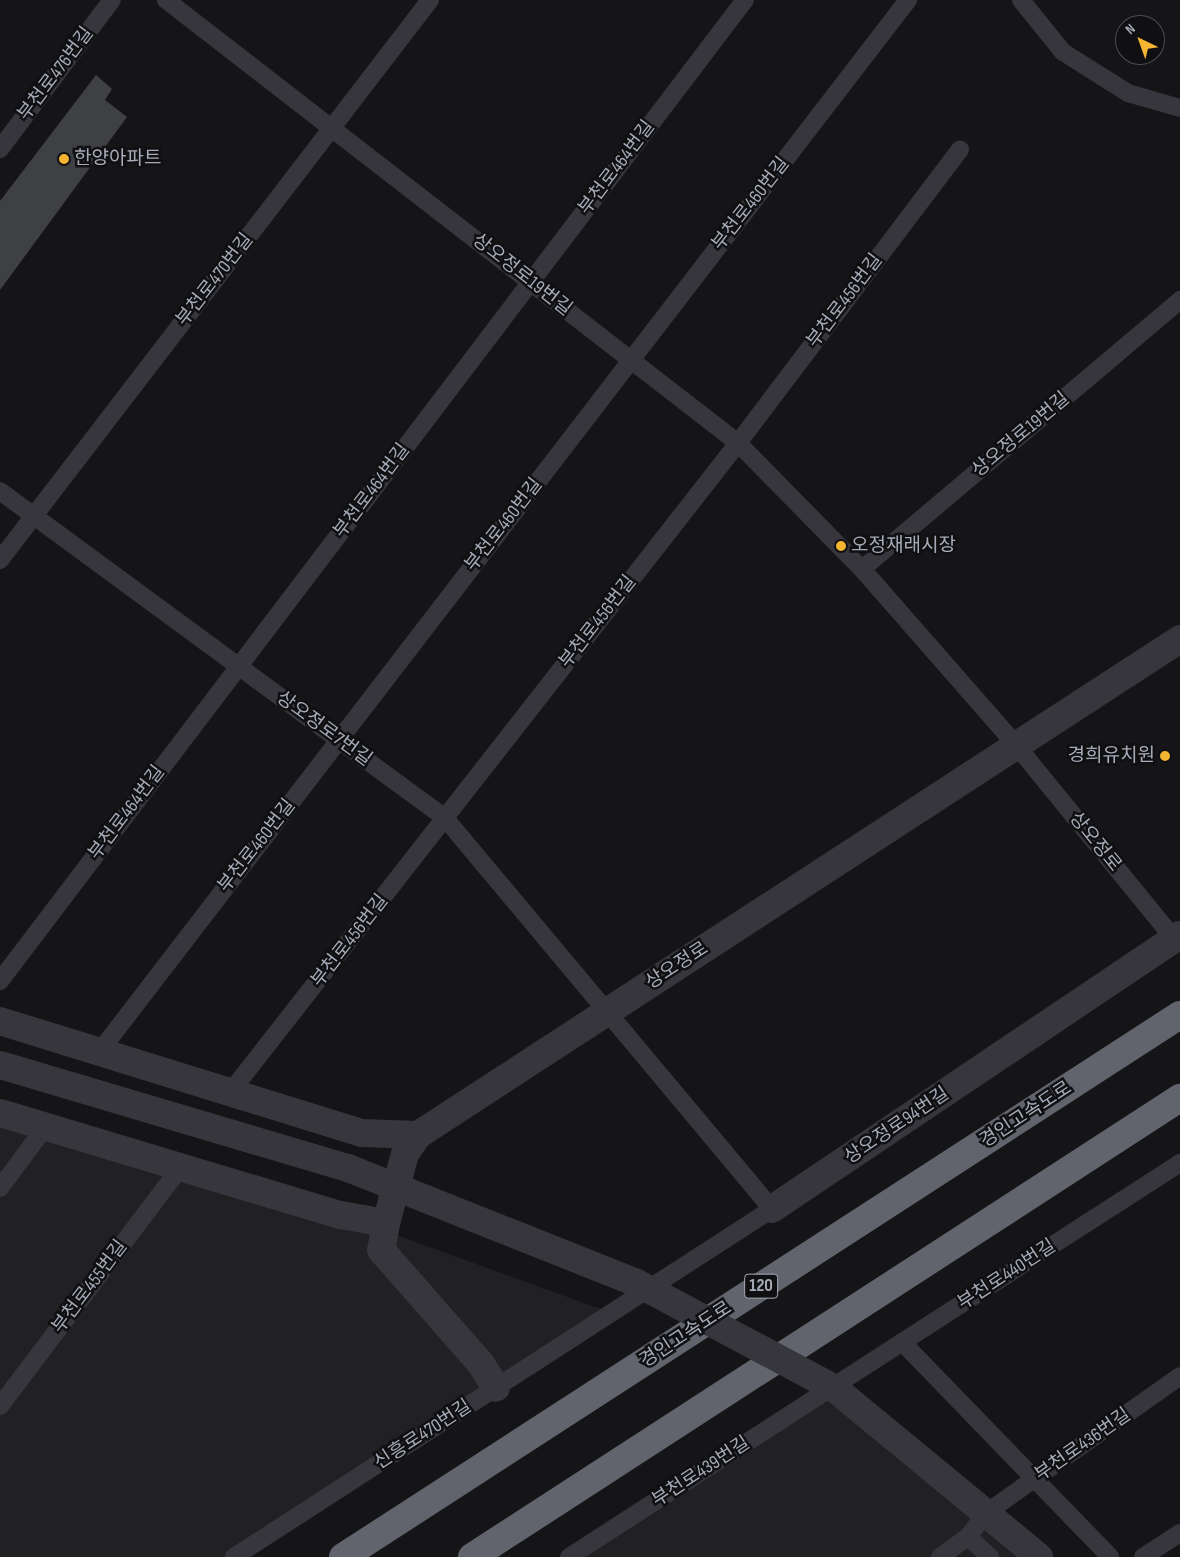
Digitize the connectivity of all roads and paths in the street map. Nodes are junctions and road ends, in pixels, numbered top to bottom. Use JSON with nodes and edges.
{"nodes":[{"id":1,"x":112,"y":0,"type":"edge"},
{"id":2,"x":166,"y":0,"type":"edge"},
{"id":3,"x":430,"y":0,"type":"edge"},
{"id":4,"x":745,"y":0,"type":"edge"},
{"id":5,"x":908,"y":0,"type":"edge"},
{"id":6,"x":1021,"y":0,"type":"edge"},
{"id":7,"x":1180,"y":108,"type":"edge"},
{"id":8,"x":332,"y":128,"type":"junction"},
{"id":9,"x":0,"y":149,"type":"edge"},
{"id":10,"x":960,"y":149,"type":"dead end"},
{"id":11,"x":531,"y":282,"type":"junction"},
{"id":12,"x":1180,"y":300,"type":"edge"},
{"id":13,"x":631,"y":360,"type":"junction"},
{"id":14,"x":738,"y":443,"type":"junction"},
{"id":15,"x":0,"y":491,"type":"edge"},
{"id":16,"x":34,"y":516,"type":"junction"},
{"id":17,"x":0,"y":560,"type":"edge"},
{"id":18,"x":862,"y":569,"type":"junction"},
{"id":19,"x":1180,"y":639,"type":"edge"},
{"id":20,"x":238,"y":666,"type":"junction"},
{"id":21,"x":339,"y":740,"type":"junction"},
{"id":22,"x":1016,"y":745,"type":"junction"},
{"id":23,"x":445,"y":818,"type":"junction"},
{"id":24,"x":1177,"y":937,"type":"edge"},
{"id":25,"x":0,"y":981,"type":"edge"},
{"id":26,"x":606,"y":1013,"type":"junction"},
{"id":27,"x":1180,"y":1015,"type":"edge"},
{"id":28,"x":0,"y":1021,"type":"edge"},
{"id":29,"x":100,"y":1051,"type":"junction"},
{"id":30,"x":0,"y":1065,"type":"edge"},
{"id":31,"x":232,"y":1090,"type":"junction"},
{"id":32,"x":1180,"y":1098,"type":"edge"},
{"id":33,"x":0,"y":1112,"type":"edge"},
{"id":34,"x":46,"y":1126,"type":"junction"},
{"id":35,"x":418,"y":1135,"type":"junction"},
{"id":36,"x":1180,"y":1163,"type":"edge"},
{"id":37,"x":181,"y":1167,"type":"junction"},
{"id":38,"x":0,"y":1188,"type":"edge"},
{"id":39,"x":772,"y":1209,"type":"junction"},
{"id":40,"x":341,"y":1215,"type":"junction"},
{"id":41,"x":386,"y":1223,"type":"junction"},
{"id":42,"x":381,"y":1250,"type":"junction"},
{"id":43,"x":612,"y":1313,"type":"joint"},
{"id":44,"x":902,"y":1342,"type":"junction"},
{"id":45,"x":1180,"y":1376,"type":"edge"},
{"id":46,"x":833,"y":1387,"type":"joint"},
{"id":47,"x":496,"y":1388,"type":"junction"},
{"id":48,"x":0,"y":1406,"type":"edge"},
{"id":49,"x":1035,"y":1479,"type":"junction"},
{"id":50,"x":1180,"y":1533,"type":"edge"},
{"id":51,"x":968,"y":1537,"type":"junction"},
{"id":52,"x":234,"y":1557,"type":"edge"},
{"id":53,"x":343,"y":1557,"type":"edge"},
{"id":54,"x":472,"y":1557,"type":"edge"},
{"id":55,"x":569,"y":1557,"type":"edge"},
{"id":56,"x":940,"y":1557,"type":"edge"},
{"id":57,"x":990,"y":1557,"type":"edge"},
{"id":58,"x":1039,"y":1557,"type":"edge"},
{"id":59,"x":1110,"y":1557,"type":"edge"},
{"id":60,"x":1143,"y":1557,"type":"edge"}],
"edges":[{"from":1,"to":9,"type":"lane","name":"부천로476번길"},
{"from":2,"to":8,"type":"lane","name":"상오정로19번길"},
{"from":3,"to":8,"type":"lane","name":"부천로470번길"},
{"from":4,"to":11,"type":"lane","name":"부천로464번길"},
{"from":5,"to":13,"type":"lane","name":"부천로460번길"},
{"from":6,"to":7,"type":"lane"},
{"from":8,"to":11,"type":"lane","name":"상오정로19번길"},
{"from":8,"to":16,"type":"lane","name":"부천로470번길"},
{"from":10,"to":14,"type":"lane","name":"부천로456번길"},
{"from":11,"to":13,"type":"lane","name":"상오정로19번길"},
{"from":11,"to":20,"type":"lane","name":"부천로464번길"},
{"from":12,"to":18,"type":"lane","name":"상오정로19번길"},
{"from":13,"to":14,"type":"lane","name":"상오정로19번길"},
{"from":13,"to":21,"type":"lane","name":"부천로460번길"},
{"from":14,"to":18,"type":"lane","name":"상오정로19번길"},
{"from":14,"to":23,"type":"lane","name":"부천로456번길"},
{"from":15,"to":16,"type":"lane","name":"상오정로7번길"},
{"from":16,"to":17,"type":"lane","name":"부천로470번길"},
{"from":16,"to":20,"type":"lane","name":"상오정로7번길"},
{"from":18,"to":22,"type":"lane","name":"상오정로19번길"},
{"from":19,"to":22,"type":"street","name":"상오정로"},
{"from":20,"to":21,"type":"lane","name":"상오정로7번길"},
{"from":20,"to":25,"type":"lane","name":"부천로464번길"},
{"from":21,"to":23,"type":"lane","name":"상오정로7번길"},
{"from":21,"to":29,"type":"lane","name":"부천로460번길"},
{"from":22,"to":24,"type":"lane","name":"상오정로"},
{"from":22,"to":26,"type":"street","name":"상오정로"},
{"from":23,"to":26,"type":"lane","name":"상오정로7번길"},
{"from":23,"to":31,"type":"lane","name":"부천로456번길"},
{"from":24,"to":39,"type":"street","name":"상오정로94번길"},
{"from":26,"to":35,"type":"street","name":"상오정로"},
{"from":26,"to":39,"type":"lane","name":"상오정로7번길"},
{"from":27,"to":53,"type":"highway","name":"경인고속도로","number":"120"},
{"from":28,"to":29,"type":"street"},
{"from":29,"to":31,"type":"street"},
{"from":30,"to":58,"type":"street","bridge":true},
{"from":31,"to":35,"type":"street"},
{"from":32,"to":54,"type":"highway"},
{"from":33,"to":34,"type":"street"},
{"from":34,"to":37,"type":"street"},
{"from":34,"to":38,"type":"lane"},
{"from":35,"to":41,"type":"street","name":"상오정로"},
{"from":36,"to":44,"type":"lane","name":"부천로440번길"},
{"from":37,"to":40,"type":"street"},
{"from":37,"to":48,"type":"lane","name":"부천로455번길"},
{"from":39,"to":43,"type":"lane","name":"상오정로94번길"},
{"from":40,"to":41,"type":"street"},
{"from":40,"to":42,"type":"street"},
{"from":41,"to":42,"type":"street","name":"상오정로"},
{"from":42,"to":47,"type":"street"},
{"from":43,"to":47,"type":"lane","name":"신흥로470번길"},
{"from":44,"to":46,"type":"lane","name":"부천로440번길"},
{"from":44,"to":49,"type":"lane"},
{"from":45,"to":49,"type":"lane","name":"부천로436번길"},
{"from":46,"to":55,"type":"lane","name":"부천로439번길"},
{"from":47,"to":52,"type":"lane","name":"신흥로470번길"},
{"from":49,"to":51,"type":"lane","name":"부천로436번길"},
{"from":49,"to":59,"type":"lane"},
{"from":50,"to":60,"type":"lane"},
{"from":51,"to":56,"type":"lane","name":"부천로436번길"},
{"from":51,"to":57,"type":"lane"}]}
